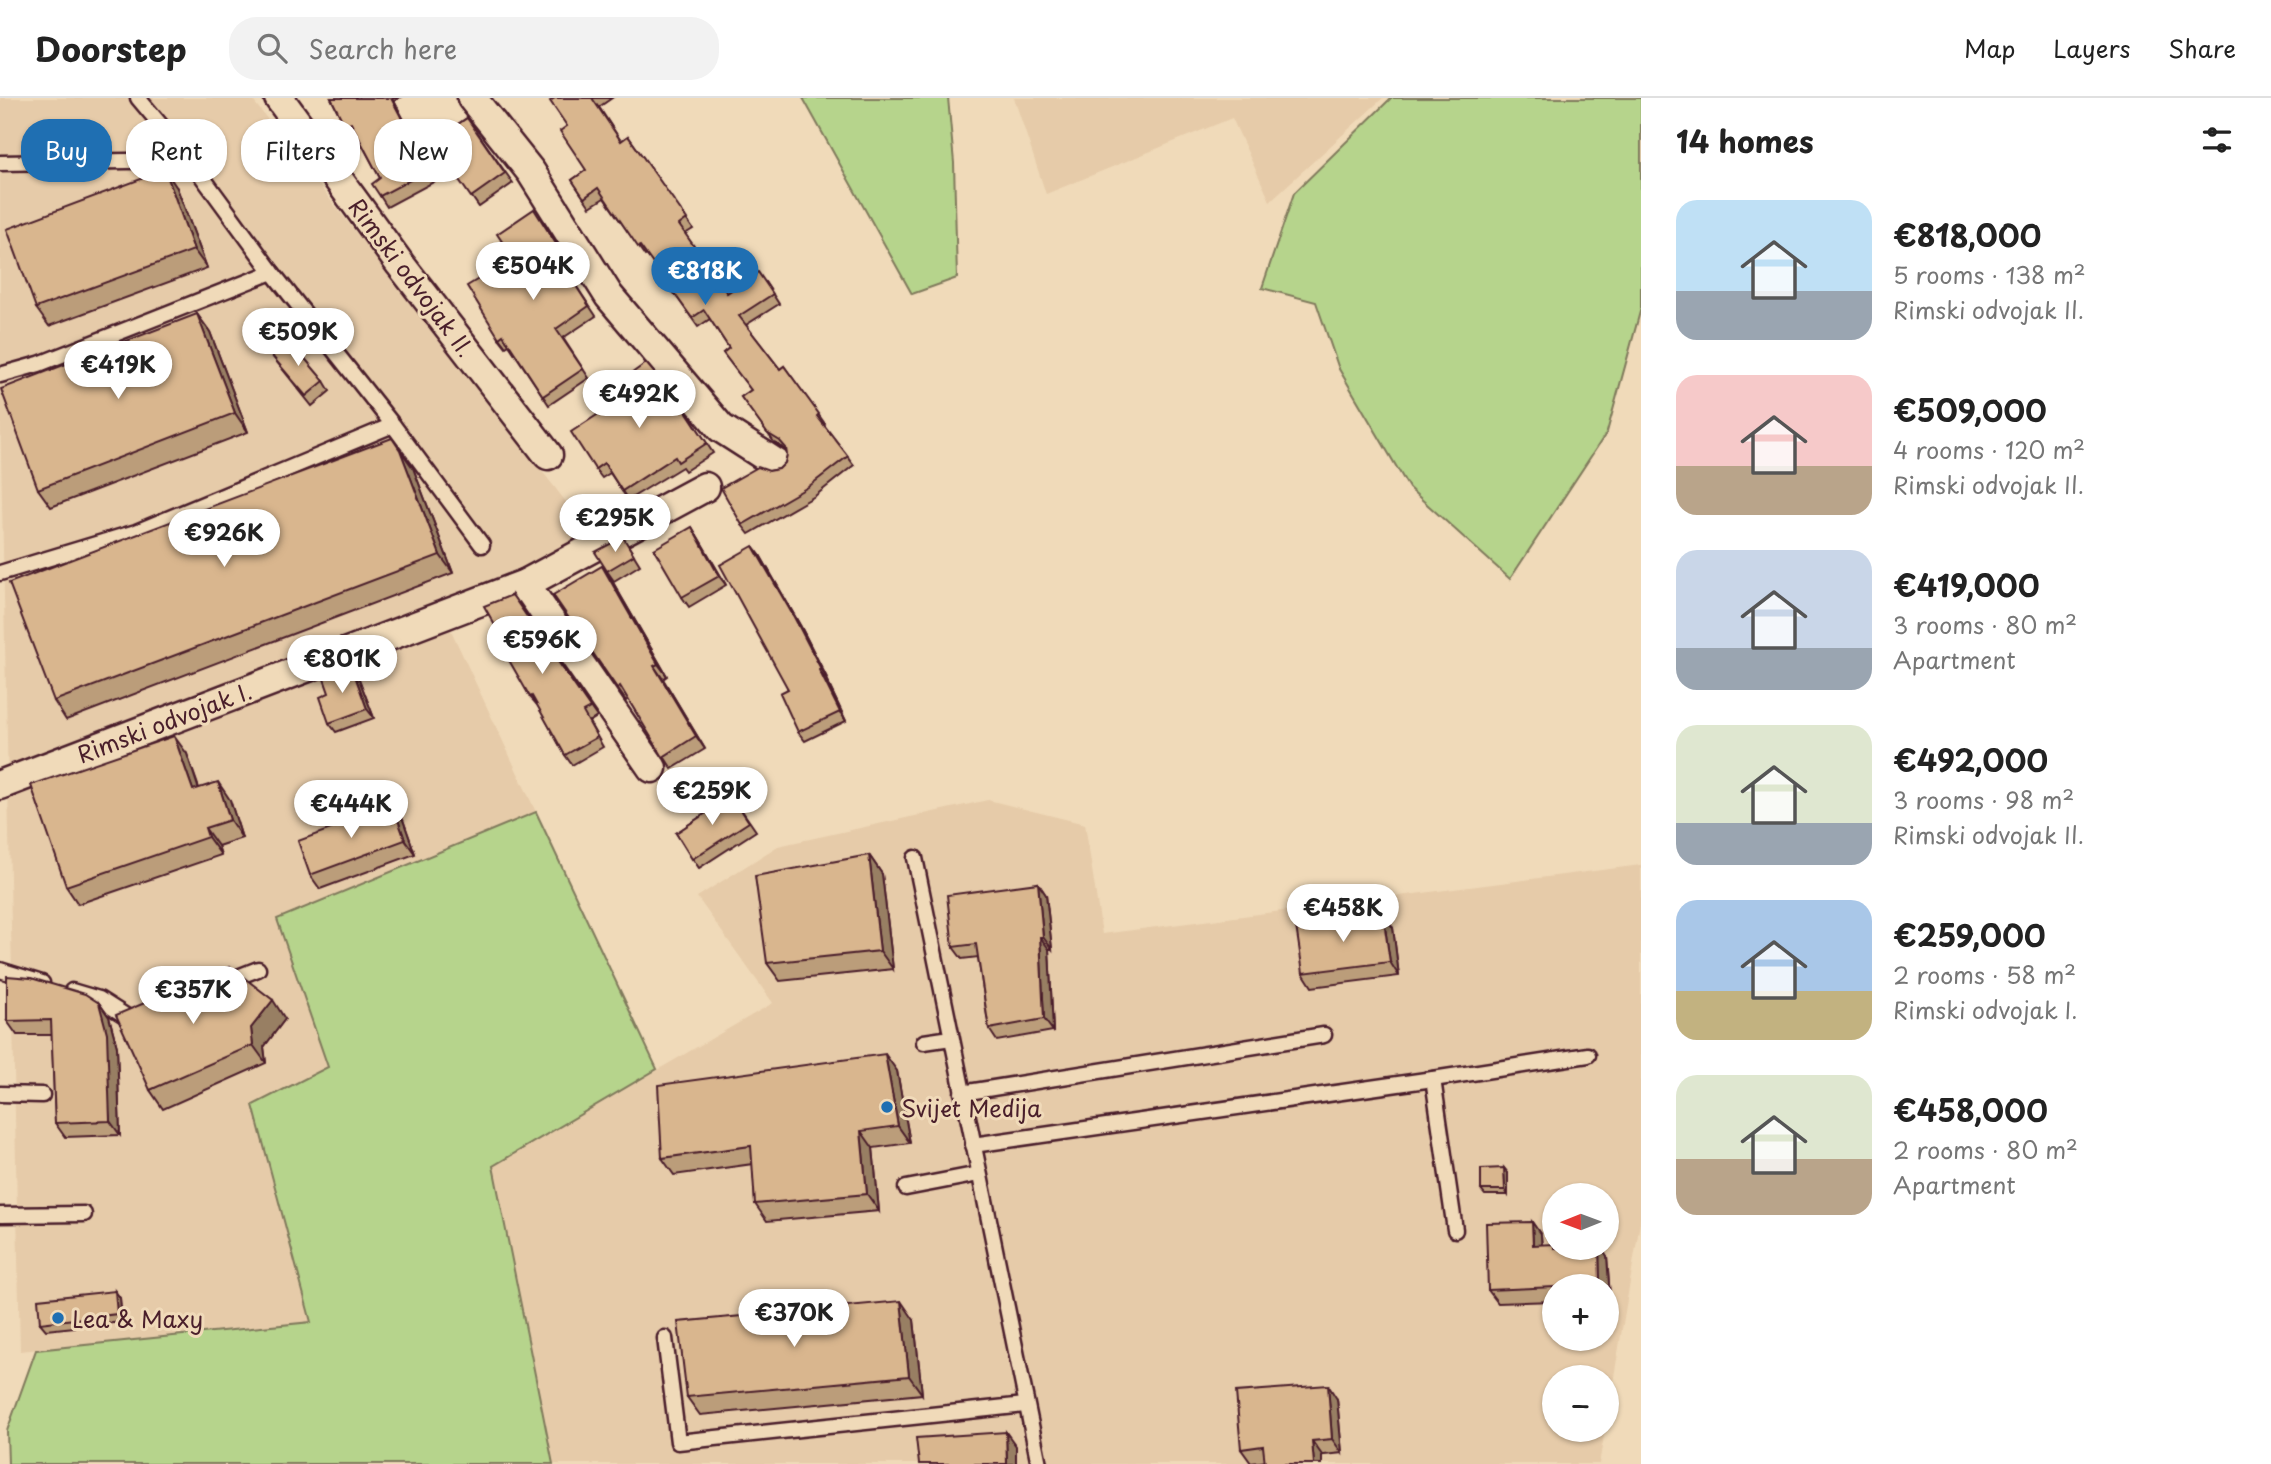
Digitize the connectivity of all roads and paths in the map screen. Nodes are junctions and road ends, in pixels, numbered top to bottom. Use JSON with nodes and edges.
{"nodes":[{"id":1,"x":138,"y":98,"type":"edge"},
{"id":2,"x":279,"y":98,"type":"edge"},
{"id":3,"x":471,"y":98,"type":"edge"},
{"id":4,"x":156,"y":119,"type":"edge"},
{"id":5,"x":126,"y":161,"type":"edge"},
{"id":6,"x":0,"y":163,"type":"edge"},
{"id":7,"x":206,"y":182,"type":"edge"},
{"id":8,"x":272,"y":272,"type":"junction"},
{"id":9,"x":0,"y":375,"type":"edge"},
{"id":10,"x":393,"y":425,"type":"junction"},
{"id":11,"x":548,"y":455,"type":"dead end"},
{"id":12,"x":777,"y":464,"type":"dead end"},
{"id":13,"x":705,"y":487,"type":"dead end"},
{"id":14,"x":482,"y":545,"type":"dead end"},
{"id":15,"x":0,"y":573,"type":"edge"},
{"id":16,"x":525,"y":584,"type":"junction"},
{"id":17,"x":652,"y":768,"type":"dead end"},
{"id":18,"x":0,"y":785,"type":"edge"},
{"id":19,"x":915,"y":858,"type":"dead end"},
{"id":20,"x":258,"y":969,"type":"dead end"},
{"id":21,"x":0,"y":970,"type":"edge"},
{"id":22,"x":207,"y":990,"type":"edge"},
{"id":23,"x":145,"y":1015,"type":"edge"},
{"id":24,"x":1324,"y":1035,"type":"dead end"},
{"id":25,"x":951,"y":1038,"type":"junction"},
{"id":26,"x":924,"y":1042,"type":"dead end"},
{"id":27,"x":1588,"y":1055,"type":"dead end"},
{"id":28,"x":1433,"y":1079,"type":"junction"},
{"id":29,"x":962,"y":1093,"type":"junction"},
{"id":30,"x":0,"y":1094,"type":"edge"},
{"id":31,"x":42,"y":1095,"type":"dead end"},
{"id":32,"x":973,"y":1145,"type":"junction"},
{"id":33,"x":979,"y":1174,"type":"junction"},
{"id":34,"x":906,"y":1188,"type":"dead end"},
{"id":35,"x":84,"y":1214,"type":"dead end"},
{"id":36,"x":0,"y":1215,"type":"edge"},
{"id":37,"x":1455,"y":1230,"type":"dead end"},
{"id":38,"x":665,"y":1338,"type":"dead end"},
{"id":39,"x":1025,"y":1405,"type":"junction"},
{"id":40,"x":1039,"y":1464,"type":"edge"}],
"edges":[{"from":1,"to":4,"type":"lane"},
{"from":2,"to":11,"type":"street","name":"Rimski odvojak II."},
{"from":3,"to":12,"type":"street"},
{"from":5,"to":6,"type":"lane"},
{"from":7,"to":8,"type":"lane"},
{"from":8,"to":9,"type":"lane"},
{"from":8,"to":10,"type":"lane"},
{"from":10,"to":14,"type":"lane"},
{"from":10,"to":15,"type":"lane"},
{"from":13,"to":16,"type":"street","name":"Rimski odvojak I."},
{"from":16,"to":17,"type":"street"},
{"from":16,"to":18,"type":"street","name":"Rimski odvojak I."},
{"from":19,"to":25,"type":"lane"},
{"from":20,"to":22,"type":"lane"},
{"from":21,"to":23,"type":"lane"},
{"from":24,"to":29,"type":"lane"},
{"from":25,"to":26,"type":"lane"},
{"from":25,"to":29,"type":"lane"},
{"from":27,"to":28,"type":"lane"},
{"from":28,"to":32,"type":"lane"},
{"from":28,"to":37,"type":"lane"},
{"from":29,"to":32,"type":"lane"},
{"from":30,"to":31,"type":"lane"},
{"from":32,"to":33,"type":"lane"},
{"from":33,"to":34,"type":"lane"},
{"from":33,"to":39,"type":"lane"},
{"from":35,"to":36,"type":"lane"},
{"from":38,"to":39,"type":"lane"},
{"from":39,"to":40,"type":"lane"}]}
